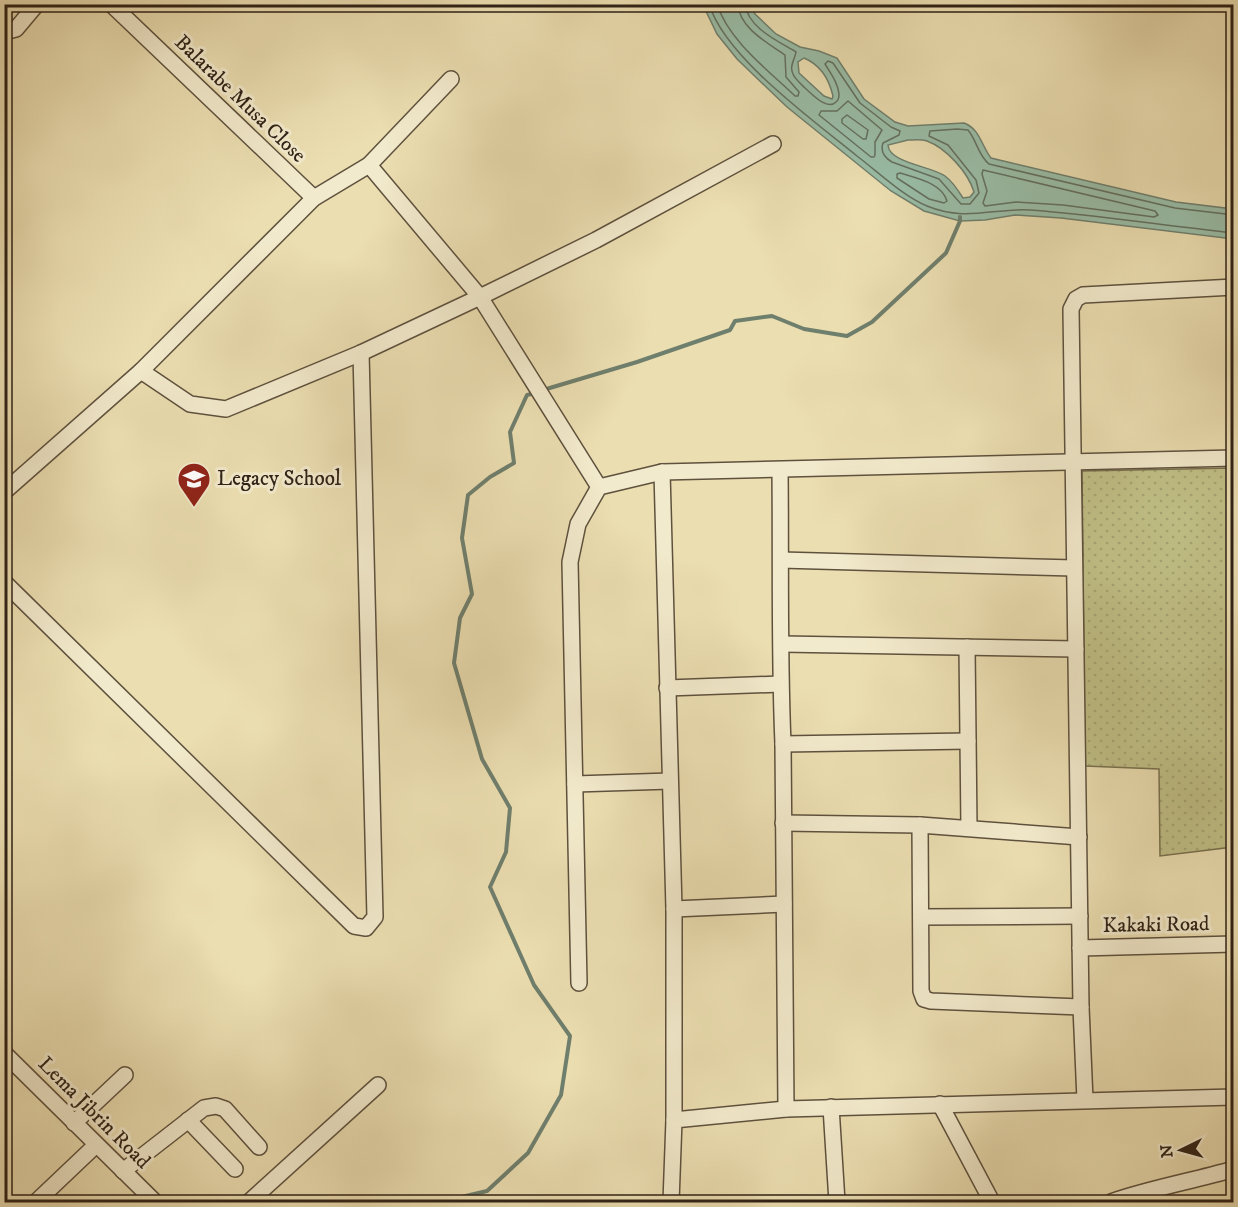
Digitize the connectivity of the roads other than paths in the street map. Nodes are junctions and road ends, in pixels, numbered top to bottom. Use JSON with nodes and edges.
{"nodes":[{"id":1,"x":37,"y":4,"type":"edge"},
{"id":2,"x":111,"y":4,"type":"edge"},
{"id":3,"x":4,"y":32,"type":"edge"},
{"id":4,"x":451,"y":79,"type":"dead end"},
{"id":5,"x":772,"y":144,"type":"dead end"},
{"id":6,"x":369,"y":165,"type":"junction"},
{"id":7,"x":314,"y":198,"type":"junction"},
{"id":8,"x":1233,"y":287,"type":"edge"},
{"id":9,"x":480,"y":297,"type":"junction"},
{"id":10,"x":361,"y":353,"type":"junction"},
{"id":11,"x":141,"y":371,"type":"junction"},
{"id":12,"x":1233,"y":458,"type":"edge"},
{"id":13,"x":1073,"y":461,"type":"junction"},
{"id":14,"x":780,"y":470,"type":"junction"},
{"id":15,"x":662,"y":472,"type":"junction"},
{"id":16,"x":599,"y":487,"type":"junction"},
{"id":17,"x":4,"y":492,"type":"edge"},
{"id":18,"x":781,"y":560,"type":"junction"},
{"id":19,"x":1074,"y":568,"type":"junction"},
{"id":20,"x":4,"y":582,"type":"edge"},
{"id":21,"x":782,"y":644,"type":"junction"},
{"id":22,"x":967,"y":647,"type":"junction"},
{"id":23,"x":1076,"y":649,"type":"junction"},
{"id":24,"x":780,"y":684,"type":"junction"},
{"id":25,"x":667,"y":688,"type":"junction"},
{"id":26,"x":968,"y":741,"type":"junction"},
{"id":27,"x":783,"y":744,"type":"junction"},
{"id":28,"x":669,"y":780,"type":"junction"},
{"id":29,"x":575,"y":784,"type":"junction"},
{"id":30,"x":783,"y":823,"type":"junction"},
{"id":31,"x":920,"y":825,"type":"junction"},
{"id":32,"x":969,"y":828,"type":"junction"},
{"id":33,"x":1079,"y":837,"type":"junction"},
{"id":34,"x":784,"y":904,"type":"junction"},
{"id":35,"x":674,"y":909,"type":"junction"},
{"id":36,"x":1080,"y":916,"type":"junction"},
{"id":37,"x":921,"y":917,"type":"junction"},
{"id":38,"x":1233,"y":944,"type":"edge"},
{"id":39,"x":1080,"y":948,"type":"junction"},
{"id":40,"x":579,"y":983,"type":"dead end"},
{"id":41,"x":1081,"y":1007,"type":"junction"},
{"id":42,"x":4,"y":1053,"type":"edge"},
{"id":43,"x":125,"y":1075,"type":"dead end"},
{"id":44,"x":378,"y":1085,"type":"dead end"},
{"id":45,"x":1233,"y":1097,"type":"edge"},
{"id":46,"x":1085,"y":1100,"type":"junction"},
{"id":47,"x":940,"y":1104,"type":"junction"},
{"id":48,"x":831,"y":1107,"type":"junction"},
{"id":49,"x":786,"y":1109,"type":"junction"},
{"id":50,"x":188,"y":1120,"type":"junction"},
{"id":51,"x":674,"y":1120,"type":"junction"},
{"id":52,"x":74,"y":1123,"type":"junction"},
{"id":53,"x":96,"y":1145,"type":"junction"},
{"id":54,"x":259,"y":1147,"type":"dead end"},
{"id":55,"x":235,"y":1169,"type":"dead end"},
{"id":56,"x":1233,"y":1169,"type":"edge"},
{"id":57,"x":123,"y":1171,"type":"junction"},
{"id":58,"x":36,"y":1203,"type":"edge"},
{"id":59,"x":155,"y":1203,"type":"edge"},
{"id":60,"x":249,"y":1203,"type":"edge"},
{"id":61,"x":671,"y":1203,"type":"edge"},
{"id":62,"x":837,"y":1203,"type":"edge"},
{"id":63,"x":992,"y":1203,"type":"edge"},
{"id":64,"x":1111,"y":1203,"type":"edge"}],
"edges":[{"from":1,"to":3,"type":"street"},
{"from":2,"to":7,"type":"street","name":"Balarabe Musa Close"},
{"from":4,"to":6,"type":"street"},
{"from":5,"to":9,"type":"street"},
{"from":6,"to":7,"type":"street"},
{"from":6,"to":9,"type":"street"},
{"from":7,"to":11,"type":"street"},
{"from":8,"to":13,"type":"street"},
{"from":9,"to":10,"type":"street"},
{"from":9,"to":16,"type":"street"},
{"from":10,"to":11,"type":"street"},
{"from":10,"to":20,"type":"street"},
{"from":11,"to":17,"type":"street"},
{"from":12,"to":13,"type":"street"},
{"from":13,"to":14,"type":"street"},
{"from":13,"to":19,"type":"street"},
{"from":14,"to":15,"type":"street"},
{"from":14,"to":18,"type":"street"},
{"from":15,"to":16,"type":"street"},
{"from":15,"to":25,"type":"street"},
{"from":16,"to":29,"type":"street"},
{"from":18,"to":19,"type":"street"},
{"from":18,"to":21,"type":"street"},
{"from":19,"to":23,"type":"street"},
{"from":21,"to":22,"type":"street"},
{"from":21,"to":24,"type":"street"},
{"from":22,"to":23,"type":"street"},
{"from":22,"to":26,"type":"street"},
{"from":23,"to":33,"type":"street"},
{"from":24,"to":25,"type":"street"},
{"from":24,"to":27,"type":"street"},
{"from":25,"to":28,"type":"street"},
{"from":26,"to":27,"type":"street"},
{"from":26,"to":32,"type":"street"},
{"from":27,"to":30,"type":"street"},
{"from":28,"to":29,"type":"street"},
{"from":28,"to":35,"type":"street"},
{"from":29,"to":40,"type":"street"},
{"from":30,"to":31,"type":"street"},
{"from":30,"to":34,"type":"street"},
{"from":31,"to":32,"type":"street"},
{"from":31,"to":37,"type":"street"},
{"from":32,"to":33,"type":"street"},
{"from":33,"to":36,"type":"street"},
{"from":34,"to":35,"type":"street"},
{"from":34,"to":49,"type":"street"},
{"from":35,"to":51,"type":"street"},
{"from":36,"to":37,"type":"street"},
{"from":36,"to":39,"type":"street"},
{"from":37,"to":41,"type":"street"},
{"from":38,"to":39,"type":"street","name":"Kakaki Road"},
{"from":39,"to":41,"type":"street"},
{"from":41,"to":46,"type":"street"},
{"from":42,"to":52,"type":"street","name":"Lema Jibrin Road"},
{"from":43,"to":52,"type":"street"},
{"from":44,"to":60,"type":"street"},
{"from":45,"to":46,"type":"street"},
{"from":46,"to":47,"type":"street"},
{"from":47,"to":48,"type":"street"},
{"from":47,"to":63,"type":"street"},
{"from":48,"to":49,"type":"street"},
{"from":48,"to":62,"type":"street"},
{"from":49,"to":51,"type":"street"},
{"from":50,"to":54,"type":"street"},
{"from":50,"to":55,"type":"street"},
{"from":50,"to":57,"type":"street"},
{"from":51,"to":61,"type":"street"},
{"from":52,"to":53,"type":"street","name":"Lema Jibrin Road"},
{"from":53,"to":57,"type":"street","name":"Lema Jibrin Road"},
{"from":53,"to":58,"type":"street"},
{"from":56,"to":64,"type":"street"},
{"from":57,"to":59,"type":"street","name":"Lema Jibrin Road"}]}
